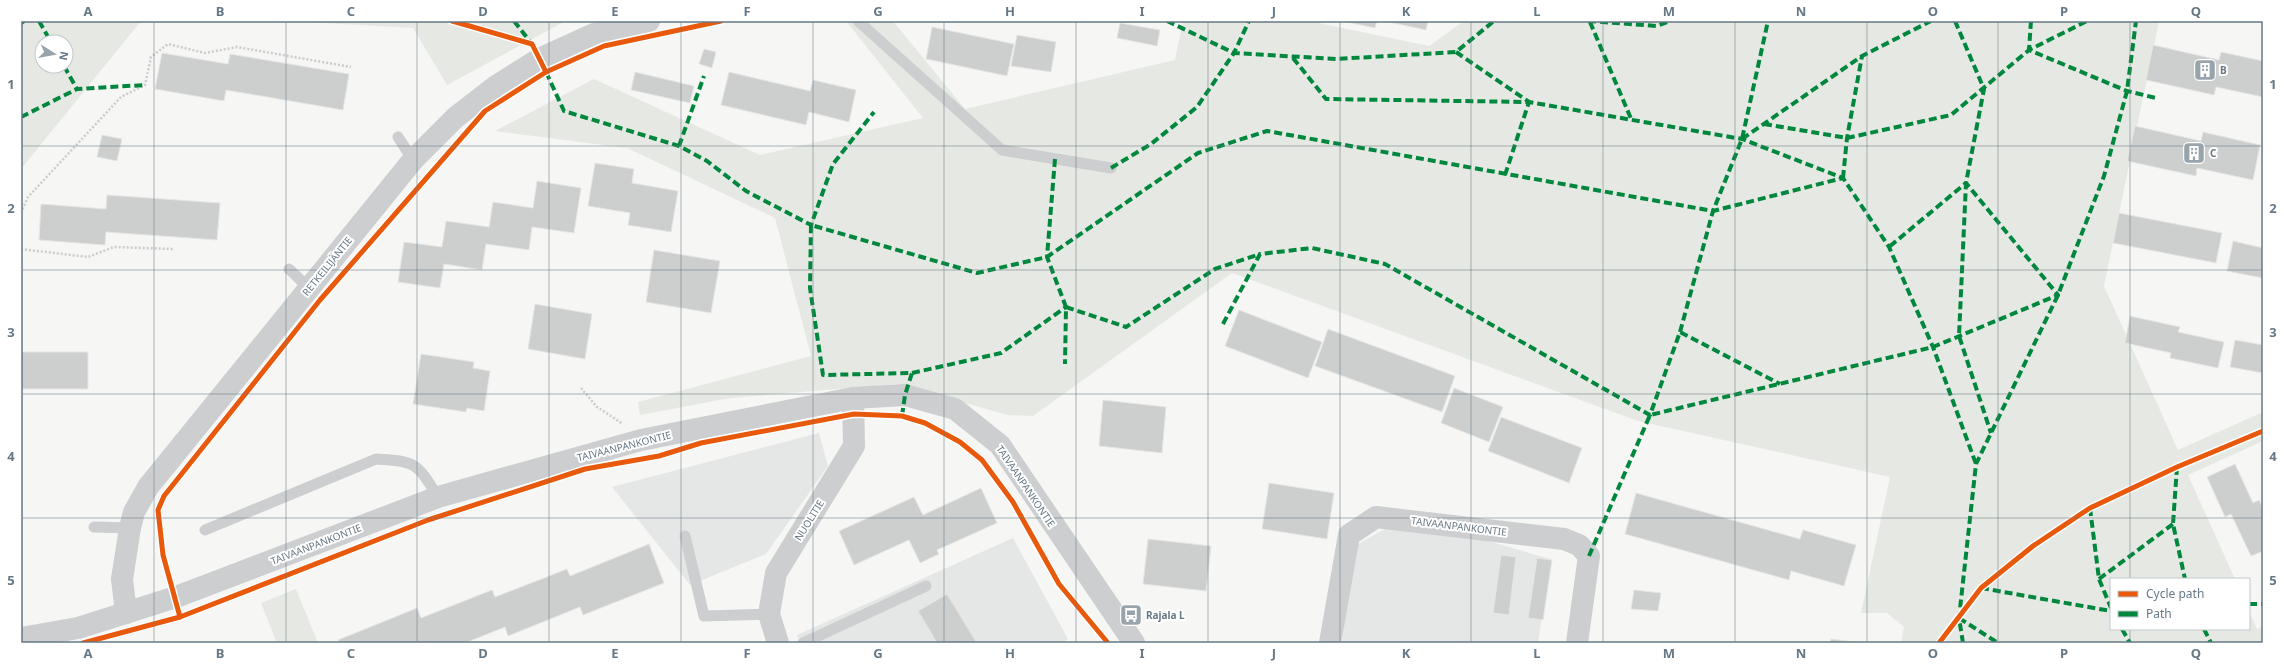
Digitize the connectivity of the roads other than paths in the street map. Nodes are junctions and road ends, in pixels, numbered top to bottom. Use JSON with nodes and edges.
{"nodes":[{"id":1,"x":649,"y":21,"type":"edge"},
{"id":2,"x":858,"y":21,"type":"edge"},
{"id":3,"x":398,"y":137,"type":"dead end"},
{"id":4,"x":413,"y":160,"type":"junction"},
{"id":5,"x":1111,"y":168,"type":"dead end"},
{"id":6,"x":289,"y":269,"type":"dead end"},
{"id":7,"x":309,"y":288,"type":"junction"},
{"id":8,"x":853,"y":398,"type":"junction"},
{"id":9,"x":438,"y":497,"type":"junction"},
{"id":10,"x":94,"y":527,"type":"dead end"},
{"id":11,"x":130,"y":528,"type":"junction"},
{"id":12,"x":205,"y":530,"type":"dead end"},
{"id":13,"x":685,"y":536,"type":"dead end"},
{"id":14,"x":926,"y":586,"type":"dead end"},
{"id":15,"x":126,"y":613,"type":"junction"},
{"id":16,"x":769,"y":614,"type":"junction"},
{"id":17,"x":21,"y":638,"type":"edge"},
{"id":18,"x":778,"y":643,"type":"edge"},
{"id":19,"x":803,"y":643,"type":"edge"},
{"id":20,"x":1134,"y":643,"type":"edge"},
{"id":21,"x":1330,"y":643,"type":"edge"},
{"id":22,"x":1577,"y":643,"type":"edge"}],
"edges":[{"from":1,"to":4,"type":"street","name":"RETKEILIJÄNTIE"},
{"from":2,"to":5,"type":"lane"},
{"from":3,"to":4,"type":"lane"},
{"from":4,"to":7,"type":"street","name":"RETKEILIJÄNTIE"},
{"from":6,"to":7,"type":"lane"},
{"from":7,"to":11,"type":"street","name":"RETKEILIJÄNTIE"},
{"from":8,"to":9,"type":"street","name":"TAIVAANPANKONTIE"},
{"from":8,"to":16,"type":"street","name":"NUOLITIE"},
{"from":8,"to":20,"type":"street","name":"TAIVAANPANKONTIE"},
{"from":9,"to":12,"type":"lane"},
{"from":9,"to":15,"type":"street","name":"TAIVAANPANKONTIE"},
{"from":10,"to":11,"type":"lane"},
{"from":11,"to":15,"type":"street","name":"RETKEILIJÄNTIE"},
{"from":13,"to":16,"type":"lane"},
{"from":14,"to":19,"type":"lane"},
{"from":15,"to":17,"type":"street","name":"TAIVAANPANKONTIE"},
{"from":16,"to":18,"type":"street","name":"NUOLITIE"},
{"from":21,"to":22,"type":"street","name":"TAIVAANPANKONTIE"}]}
